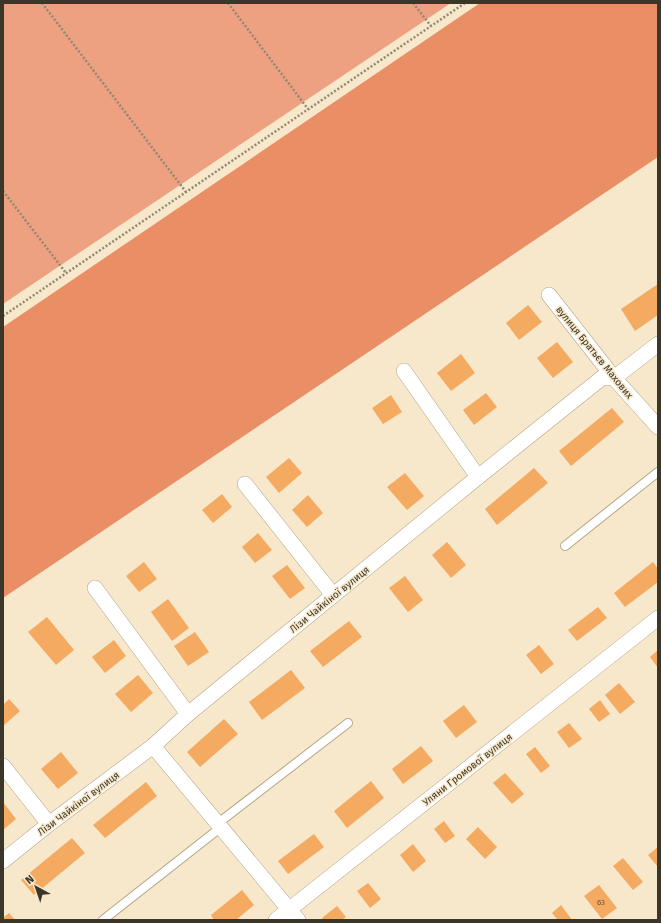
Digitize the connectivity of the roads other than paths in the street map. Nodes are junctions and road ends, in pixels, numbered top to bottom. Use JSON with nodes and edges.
{"nodes":[{"id":1,"x":549,"y":295,"type":"dead end"},
{"id":2,"x":658,"y":344,"type":"edge"},
{"id":3,"x":404,"y":371,"type":"dead end"},
{"id":4,"x":614,"y":378,"type":"junction"},
{"id":5,"x":658,"y":427,"type":"edge"},
{"id":6,"x":658,"y":472,"type":"edge"},
{"id":7,"x":478,"y":477,"type":"junction"},
{"id":8,"x":245,"y":484,"type":"dead end"},
{"id":9,"x":565,"y":546,"type":"dead end"},
{"id":10,"x":96,"y":588,"type":"dead end"},
{"id":11,"x":333,"y":595,"type":"junction"},
{"id":12,"x":658,"y":618,"type":"edge"},
{"id":13,"x":188,"y":714,"type":"junction"},
{"id":14,"x":348,"y":723,"type":"dead end"},
{"id":15,"x":153,"y":746,"type":"junction"},
{"id":16,"x":3,"y":766,"type":"edge"},
{"id":17,"x":49,"y":824,"type":"junction"},
{"id":18,"x":218,"y":826,"type":"junction"},
{"id":19,"x":3,"y":861,"type":"edge"},
{"id":20,"x":294,"y":915,"type":"edge"},
{"id":21,"x":103,"y":920,"type":"edge"},
{"id":22,"x":276,"y":920,"type":"edge"}],
"edges":[{"from":1,"to":4,"type":"street","name":"вулиця Братьєв Махових"},
{"from":2,"to":4,"type":"street","name":"Лізи Чайкіної вулиця"},
{"from":3,"to":7,"type":"street"},
{"from":4,"to":5,"type":"street","name":"вулиця Братьєв Махових"},
{"from":4,"to":7,"type":"street","name":"Лізи Чайкіної вулиця"},
{"from":6,"to":9,"type":"lane"},
{"from":7,"to":11,"type":"street","name":"Лізи Чайкіної вулиця"},
{"from":8,"to":11,"type":"street"},
{"from":10,"to":13,"type":"street"},
{"from":11,"to":13,"type":"street","name":"Лізи Чайкіної вулиця"},
{"from":12,"to":20,"type":"street","name":"Уляни Громової вулиця"},
{"from":13,"to":15,"type":"street","name":"Лізи Чайкіної вулиця"},
{"from":14,"to":18,"type":"lane"},
{"from":15,"to":17,"type":"street","name":"Лізи Чайкіної вулиця"},
{"from":15,"to":18,"type":"street"},
{"from":16,"to":17,"type":"street"},
{"from":17,"to":19,"type":"street","name":"Лізи Чайкіної вулиця"},
{"from":18,"to":20,"type":"street"},
{"from":18,"to":21,"type":"lane"},
{"from":20,"to":22,"type":"street","name":"Уляни Громової вулиця"}]}
